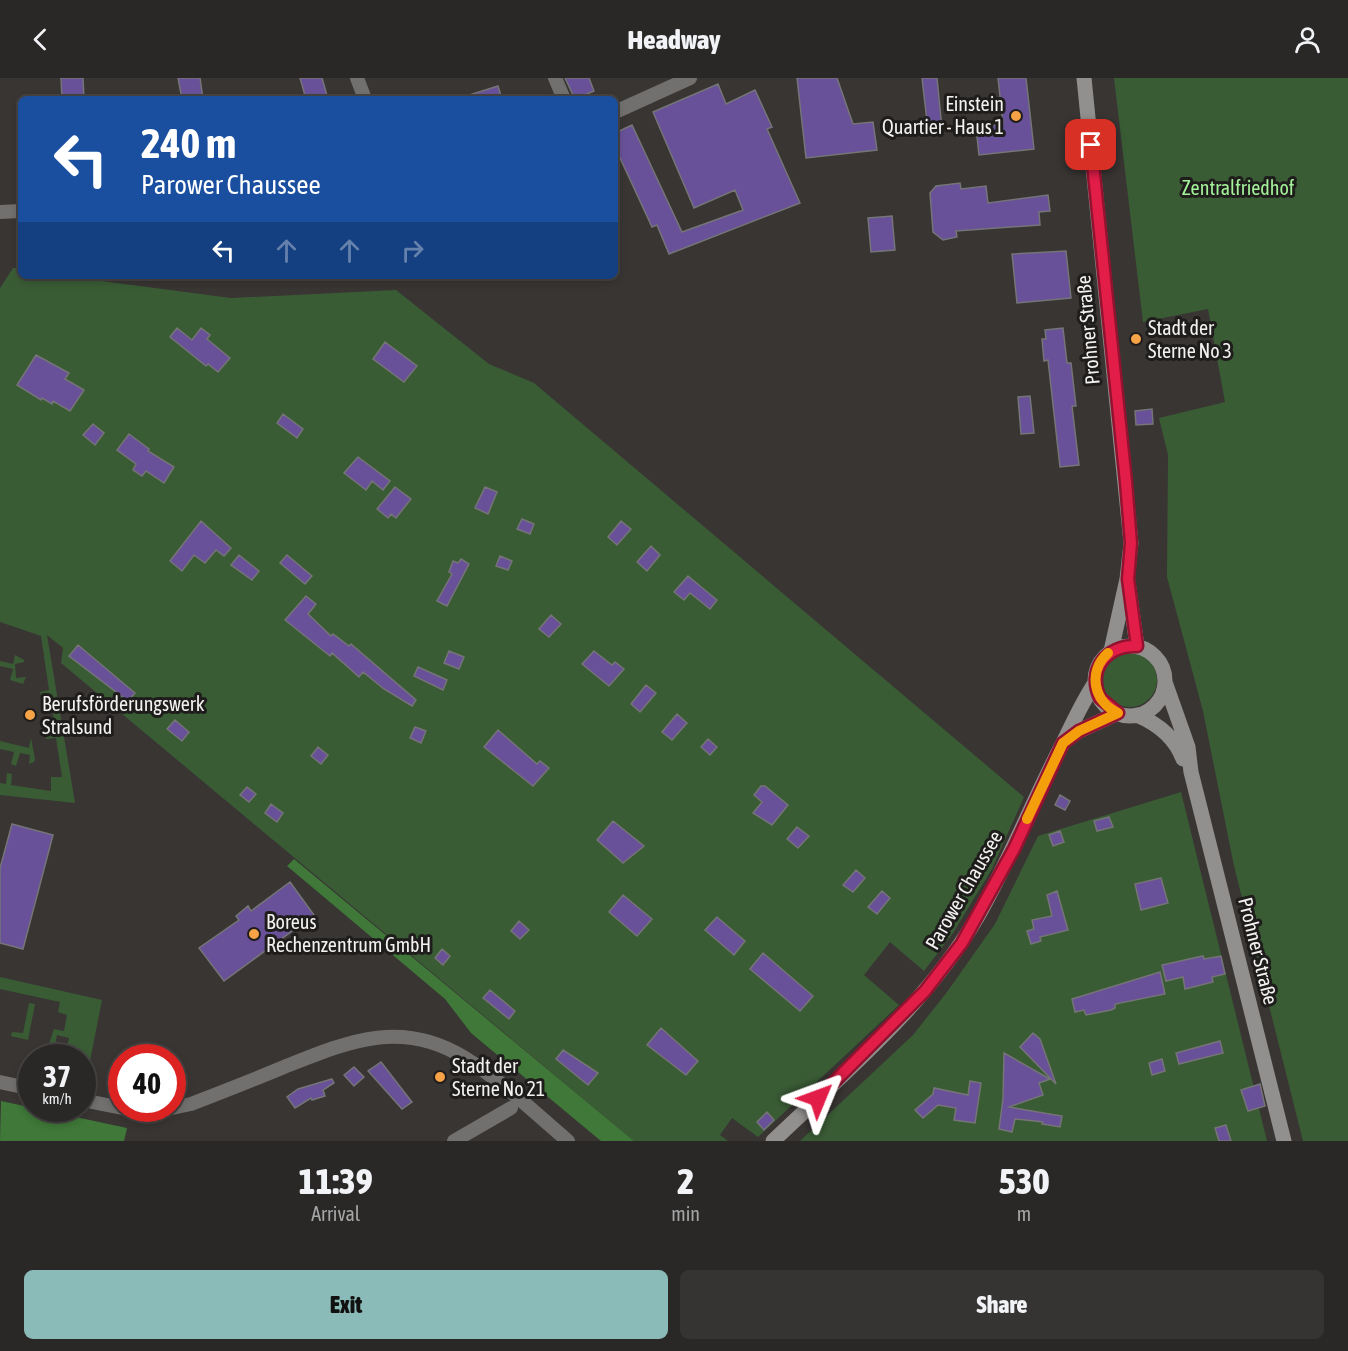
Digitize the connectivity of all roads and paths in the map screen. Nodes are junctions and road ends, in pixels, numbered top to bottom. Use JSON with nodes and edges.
{"nodes":[{"id":1,"x":357,"y":78,"type":"edge"},
{"id":2,"x":555,"y":78,"type":"edge"},
{"id":3,"x":690,"y":78,"type":"edge"},
{"id":4,"x":1084,"y":78,"type":"edge"},
{"id":5,"x":364,"y":96,"type":"edge"},
{"id":6,"x":563,"y":96,"type":"edge"},
{"id":7,"x":618,"y":111,"type":"edge"},
{"id":8,"x":18,"y":211,"type":"edge"},
{"id":9,"x":0,"y":212,"type":"edge"},
{"id":10,"x":1128,"y":579,"type":"junction"},
{"id":11,"x":1137,"y":646,"type":"junction"},
{"id":12,"x":1111,"y":651,"type":"junction"},
{"id":13,"x":1165,"y":682,"type":"junction"},
{"id":14,"x":1095,"y":683,"type":"junction"},
{"id":15,"x":1118,"y":713,"type":"junction"},
{"id":16,"x":1137,"y":715,"type":"junction"},
{"id":17,"x":1063,"y":743,"type":"junction"},
{"id":18,"x":1191,"y":772,"type":"junction"},
{"id":19,"x":0,"y":1082,"type":"edge"},
{"id":20,"x":18,"y":1086,"type":"edge"},
{"id":21,"x":186,"y":1105,"type":"edge"},
{"id":22,"x":511,"y":1108,"type":"dead end"},
{"id":23,"x":454,"y":1141,"type":"edge"},
{"id":24,"x":568,"y":1141,"type":"edge"},
{"id":25,"x":773,"y":1141,"type":"edge"},
{"id":26,"x":1284,"y":1141,"type":"edge"}],
"edges":[{"from":1,"to":5,"type":"street"},
{"from":2,"to":6,"type":"street"},
{"from":3,"to":7,"type":"street"},
{"from":4,"to":10,"type":"main road","name":"Prohner Straße"},
{"from":8,"to":9,"type":"street"},
{"from":10,"to":11,"type":"main road","name":"Prohner Straße"},
{"from":10,"to":12,"type":"main road","name":"Prohner Straße"},
{"from":11,"to":12,"type":"main road"},
{"from":11,"to":13,"type":"main road"},
{"from":12,"to":14,"type":"main road","name":"Parower Chaussee"},
{"from":13,"to":16,"type":"main road"},
{"from":13,"to":18,"type":"main road","name":"Prohner Straße"},
{"from":14,"to":15,"type":"main road"},
{"from":14,"to":17,"type":"main road","name":"Parower Chaussee"},
{"from":15,"to":16,"type":"main road"},
{"from":15,"to":17,"type":"main road"},
{"from":16,"to":18,"type":"main road","name":"Prohner Straße"},
{"from":17,"to":25,"type":"main road","name":"Parower Chaussee"},
{"from":18,"to":26,"type":"main road","name":"Prohner Straße"},
{"from":19,"to":20,"type":"street"},
{"from":21,"to":24,"type":"street"},
{"from":22,"to":23,"type":"street"}]}
